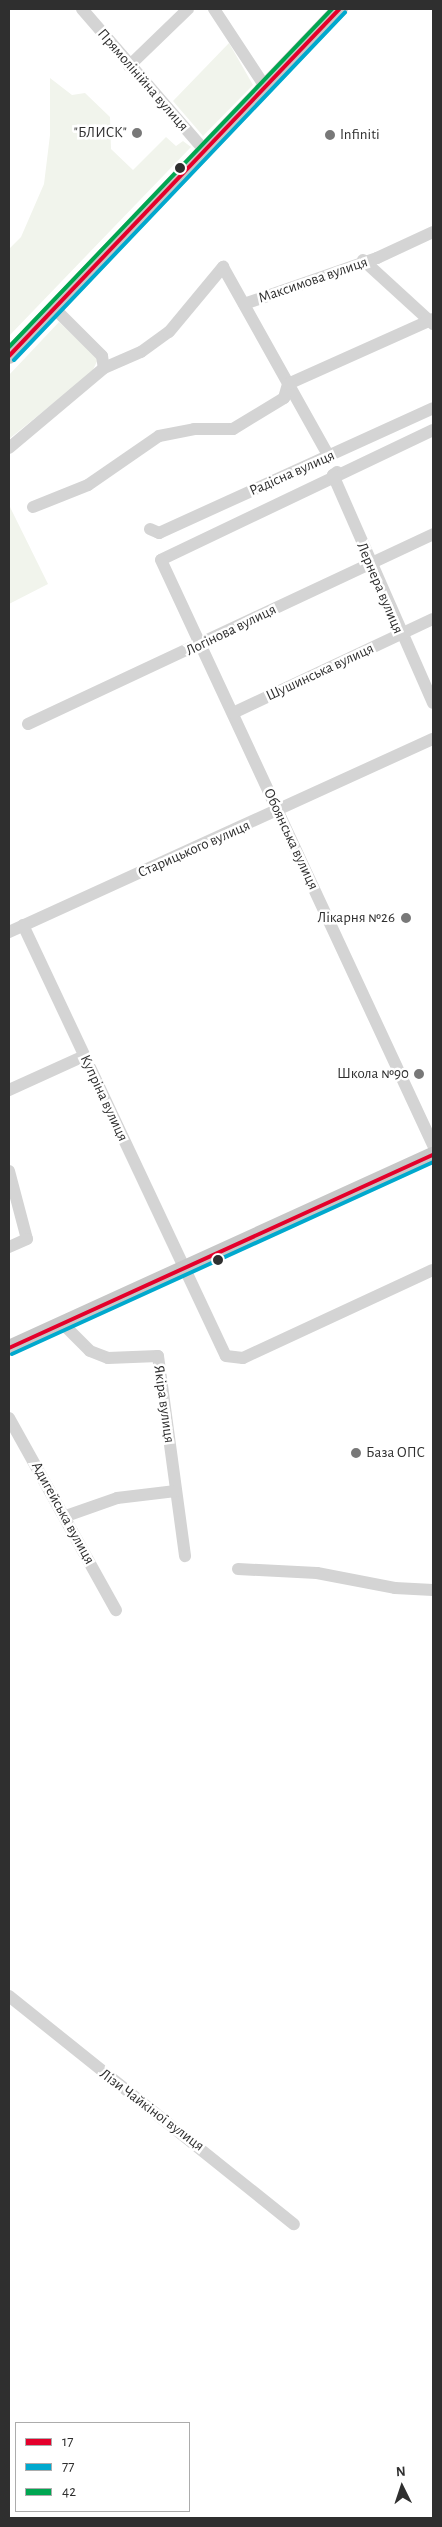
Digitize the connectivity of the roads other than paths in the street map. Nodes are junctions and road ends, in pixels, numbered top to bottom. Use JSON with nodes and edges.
{"nodes":[{"id":1,"x":82,"y":9,"type":"edge"},
{"id":2,"x":188,"y":9,"type":"edge"},
{"id":3,"x":214,"y":9,"type":"edge"},
{"id":4,"x":340,"y":9,"type":"edge"},
{"id":5,"x":130,"y":66,"type":"junction"},
{"id":6,"x":264,"y":85,"type":"junction"},
{"id":7,"x":204,"y":150,"type":"junction"},
{"id":8,"x":433,"y":232,"type":"edge"},
{"id":9,"x":363,"y":260,"type":"junction"},
{"id":10,"x":244,"y":304,"type":"junction"},
{"id":11,"x":54,"y":308,"type":"junction"},
{"id":12,"x":432,"y":321,"type":"edge"},
{"id":13,"x":9,"y":356,"type":"edge"},
{"id":14,"x":104,"y":368,"type":"junction"},
{"id":15,"x":288,"y":384,"type":"junction"},
{"id":16,"x":433,"y":408,"type":"edge"},
{"id":17,"x":433,"y":430,"type":"edge"},
{"id":18,"x":9,"y":448,"type":"edge"},
{"id":19,"x":329,"y":457,"type":"junction"},
{"id":20,"x":335,"y":473,"type":"junction"},
{"id":21,"x":33,"y":506,"type":"dead end"},
{"id":22,"x":150,"y":529,"type":"dead end"},
{"id":23,"x":433,"y":534,"type":"edge"},
{"id":24,"x":160,"y":560,"type":"joint"},
{"id":25,"x":370,"y":563,"type":"junction"},
{"id":26,"x":433,"y":619,"type":"edge"},
{"id":27,"x":400,"y":635,"type":"junction"},
{"id":28,"x":201,"y":644,"type":"junction"},
{"id":29,"x":433,"y":704,"type":"edge"},
{"id":30,"x":233,"y":713,"type":"junction"},
{"id":31,"x":28,"y":724,"type":"dead end"},
{"id":32,"x":433,"y":739,"type":"edge"},
{"id":33,"x":279,"y":812,"type":"junction"},
{"id":34,"x":24,"y":925,"type":"junction"},
{"id":35,"x":9,"y":932,"type":"edge"},
{"id":36,"x":84,"y":1056,"type":"junction"},
{"id":37,"x":9,"y":1090,"type":"edge"},
{"id":38,"x":433,"y":1145,"type":"edge"},
{"id":39,"x":433,"y":1155,"type":"edge"},
{"id":40,"x":9,"y":1171,"type":"edge"},
{"id":41,"x":9,"y":1247,"type":"edge"},
{"id":42,"x":185,"y":1270,"type":"junction"},
{"id":43,"x":433,"y":1270,"type":"edge"},
{"id":44,"x":65,"y":1326,"type":"junction"},
{"id":45,"x":9,"y":1348,"type":"edge"},
{"id":46,"x":9,"y":1418,"type":"edge"},
{"id":47,"x":176,"y":1491,"type":"junction"},
{"id":48,"x":66,"y":1516,"type":"junction"},
{"id":49,"x":185,"y":1556,"type":"dead end"},
{"id":50,"x":238,"y":1570,"type":"dead end"},
{"id":51,"x":433,"y":1590,"type":"edge"},
{"id":52,"x":116,"y":1610,"type":"dead end"},
{"id":53,"x":9,"y":1996,"type":"edge"},
{"id":54,"x":294,"y":2224,"type":"dead end"}],
"edges":[{"from":1,"to":5,"type":"street","name":"Прямолінійна вулиця"},
{"from":2,"to":5,"type":"street"},
{"from":3,"to":6,"type":"street"},
{"from":4,"to":6,"type":"main road"},
{"from":5,"to":7,"type":"street","name":"Прямолінійна вулиця"},
{"from":6,"to":7,"type":"main road"},
{"from":7,"to":11,"type":"main road"},
{"from":8,"to":9,"type":"street","name":"Максимова вулиця"},
{"from":9,"to":10,"type":"street","name":"Максимова вулиця"},
{"from":9,"to":12,"type":"street"},
{"from":10,"to":14,"type":"street","name":"Максимова вулиця"},
{"from":10,"to":15,"type":"street"},
{"from":11,"to":13,"type":"main road"},
{"from":11,"to":14,"type":"street"},
{"from":12,"to":15,"type":"street"},
{"from":14,"to":18,"type":"street","name":"Максимова вулиця"},
{"from":15,"to":19,"type":"street"},
{"from":15,"to":21,"type":"street"},
{"from":16,"to":19,"type":"street","name":"Радісна вулиця"},
{"from":17,"to":20,"type":"street","name":"Радісна вулиця"},
{"from":19,"to":22,"type":"street","name":"Радісна вулиця"},
{"from":20,"to":24,"type":"street","name":"Радісна вулиця"},
{"from":20,"to":25,"type":"street","name":"Лернера вулиця"},
{"from":23,"to":25,"type":"street","name":"Логінова вулиця"},
{"from":24,"to":28,"type":"street","name":"Обоянська вулиця"},
{"from":25,"to":27,"type":"street","name":"Лернера вулиця"},
{"from":25,"to":28,"type":"street","name":"Логінова вулиця"},
{"from":26,"to":27,"type":"street","name":"Шушинська вулиця"},
{"from":27,"to":29,"type":"street","name":"Лернера вулиця"},
{"from":27,"to":30,"type":"street","name":"Шушинська вулиця"},
{"from":28,"to":30,"type":"street","name":"Обоянська вулиця"},
{"from":28,"to":31,"type":"street","name":"Логінова вулиця"},
{"from":30,"to":33,"type":"street","name":"Обоянська вулиця"},
{"from":32,"to":33,"type":"street","name":"Старицького вулиця"},
{"from":33,"to":34,"type":"street","name":"Старицького вулиця"},
{"from":33,"to":38,"type":"street","name":"Обоянська вулиця"},
{"from":34,"to":35,"type":"street","name":"Старицького вулиця"},
{"from":34,"to":36,"type":"street","name":"Купріна вулиця"},
{"from":36,"to":37,"type":"street"},
{"from":36,"to":42,"type":"street","name":"Купріна вулиця"},
{"from":39,"to":42,"type":"main road"},
{"from":40,"to":41,"type":"street"},
{"from":42,"to":43,"type":"street","name":"Купріна вулиця"},
{"from":42,"to":44,"type":"main road"},
{"from":44,"to":45,"type":"main road"},
{"from":44,"to":47,"type":"street","name":"Якіра вулиця"},
{"from":46,"to":48,"type":"street","name":"Адигейська вулиця"},
{"from":47,"to":48,"type":"street"},
{"from":47,"to":49,"type":"street","name":"Якіра вулиця"},
{"from":48,"to":52,"type":"street","name":"Адигейська вулиця"},
{"from":50,"to":51,"type":"street"},
{"from":53,"to":54,"type":"street","name":"Лізи Чайкіної вулиця"}]}
